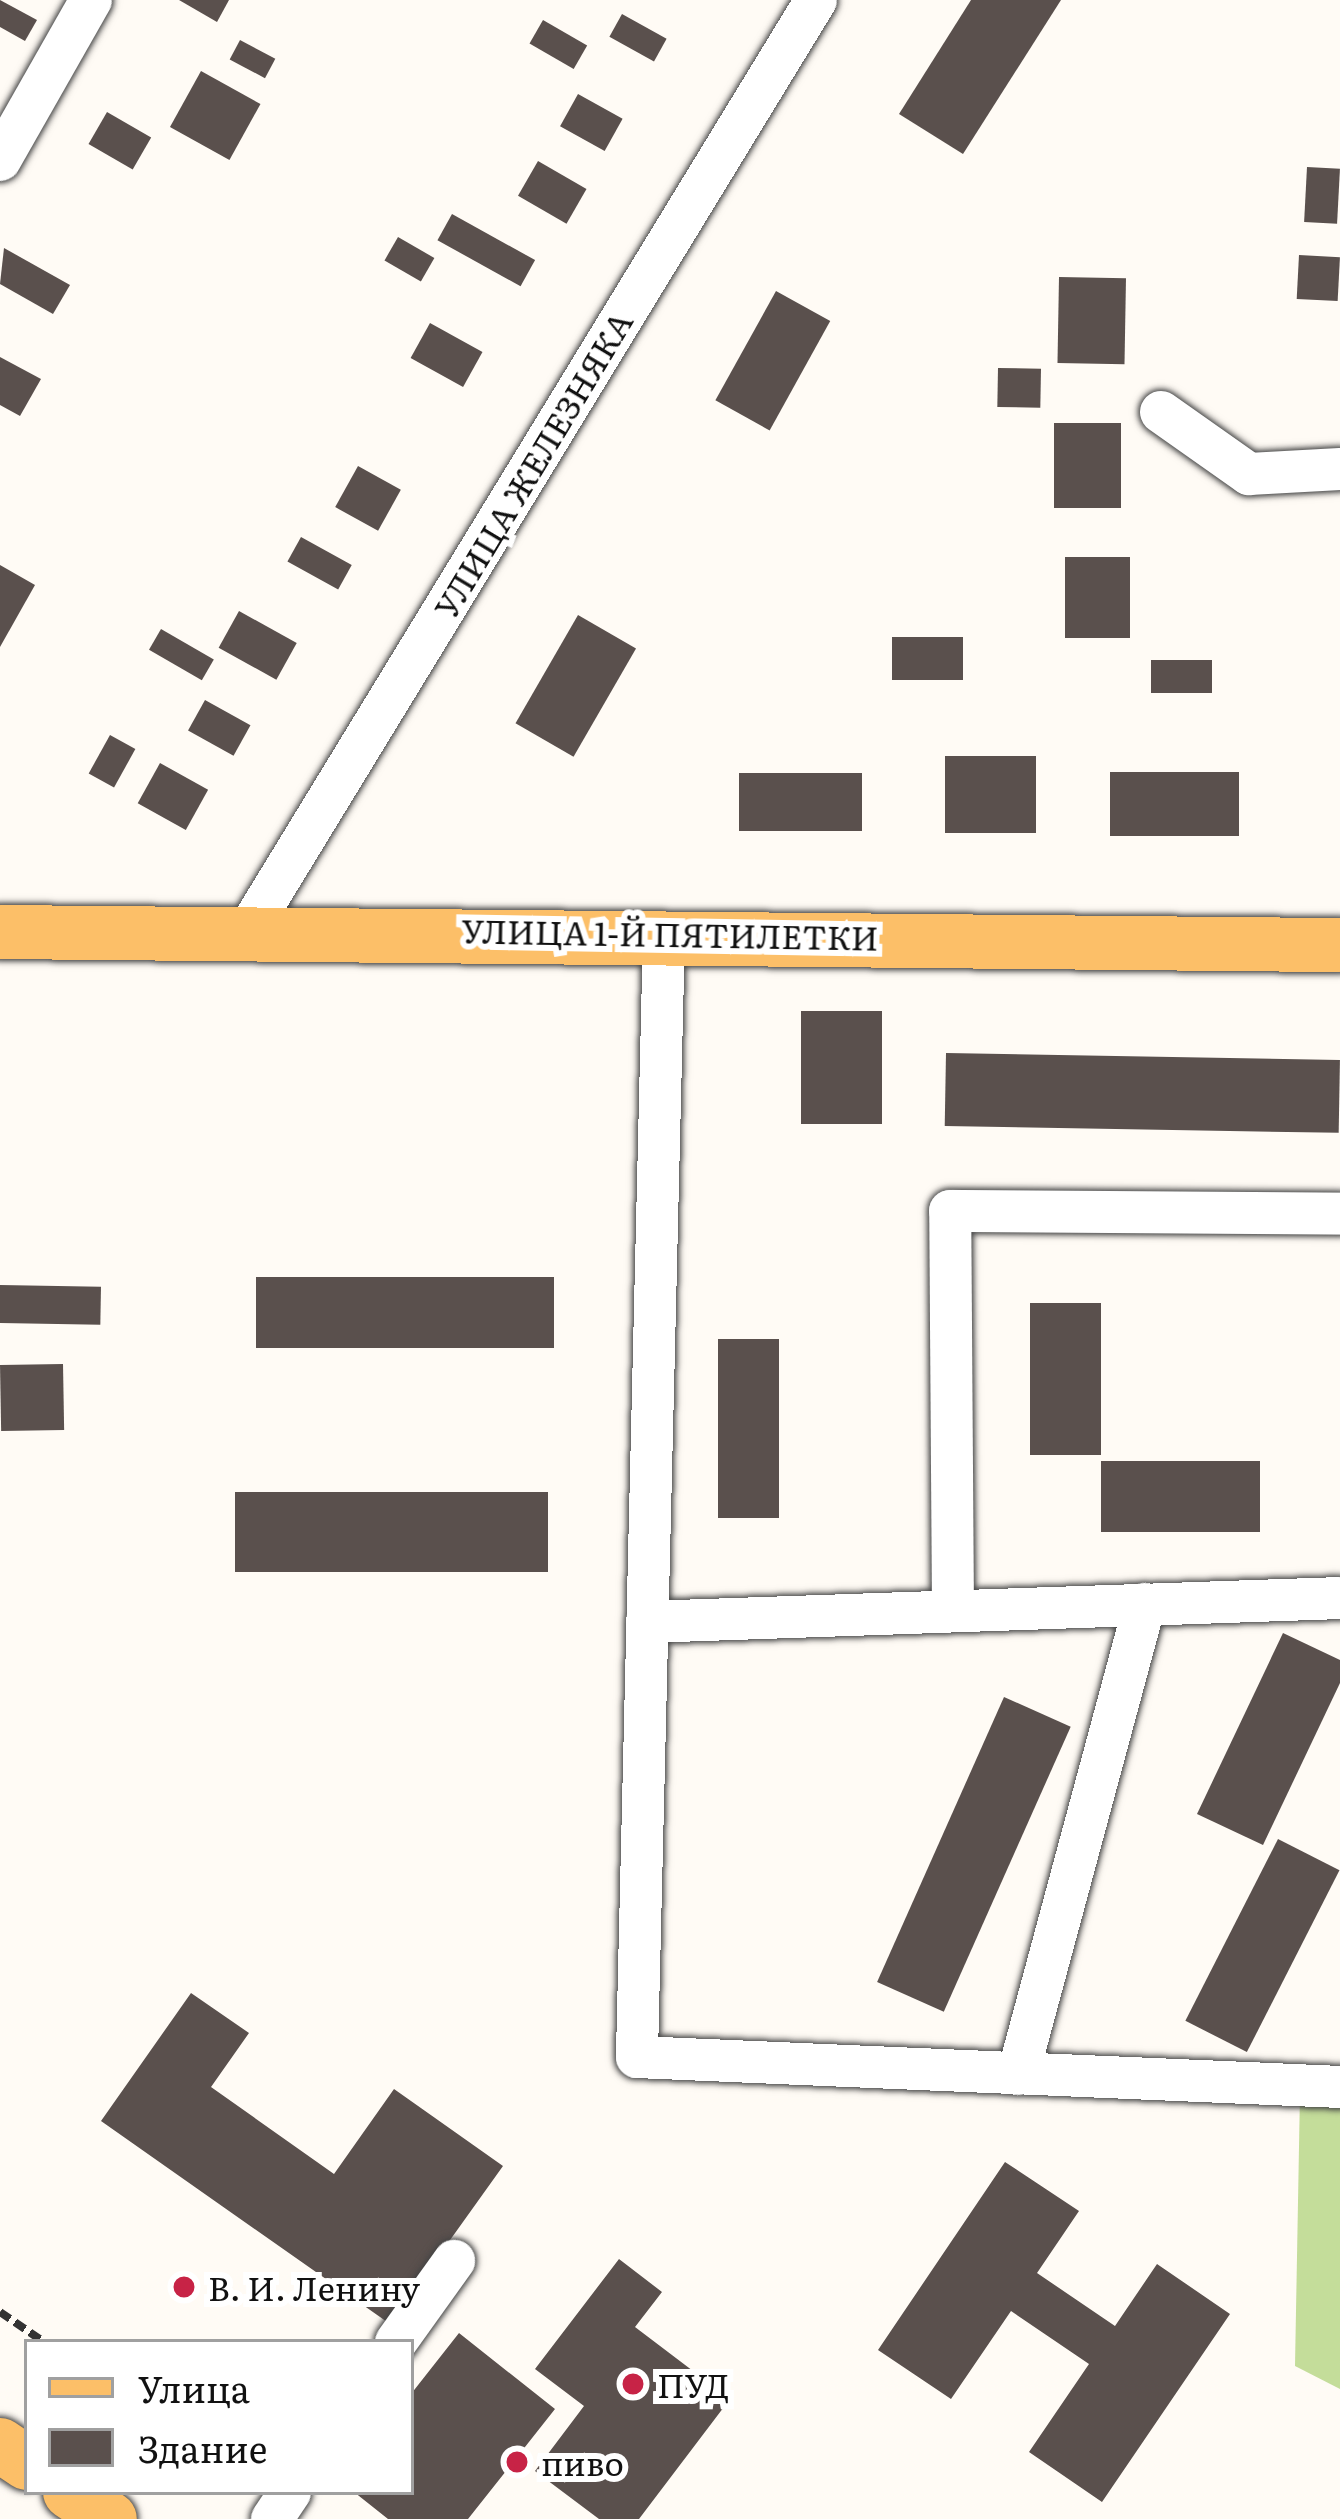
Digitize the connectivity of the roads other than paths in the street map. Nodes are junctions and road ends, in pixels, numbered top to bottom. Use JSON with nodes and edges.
{"nodes":[{"id":1,"x":91,"y":0,"type":"edge"},
{"id":2,"x":816,"y":0,"type":"edge"},
{"id":3,"x":0,"y":160,"type":"edge"},
{"id":4,"x":1161,"y":412,"type":"dead end"},
{"id":5,"x":1340,"y":469,"type":"edge"},
{"id":6,"x":250,"y":929,"type":"junction"},
{"id":7,"x":0,"y":932,"type":"edge"},
{"id":8,"x":664,"y":933,"type":"junction"},
{"id":9,"x":1340,"y":945,"type":"edge"},
{"id":10,"x":1340,"y":1214,"type":"edge"},
{"id":11,"x":1340,"y":1598,"type":"edge"},
{"id":12,"x":1145,"y":1604,"type":"junction"},
{"id":13,"x":952,"y":1611,"type":"junction"},
{"id":14,"x":647,"y":1622,"type":"junction"},
{"id":15,"x":1018,"y":2074,"type":"junction"},
{"id":16,"x":1340,"y":2087,"type":"edge"},
{"id":17,"x":454,"y":2260,"type":"dead end"},
{"id":18,"x":398,"y":2339,"type":"edge"},
{"id":19,"x":74,"y":2495,"type":"edge"},
{"id":20,"x":110,"y":2519,"type":"edge"}],
"edges":[{"from":1,"to":3,"type":"lane"},
{"from":2,"to":6,"type":"lane","name":"УЛИЦА ЖЕЛЕЗНЯКА"},
{"from":4,"to":5,"type":"lane"},
{"from":6,"to":7,"type":"main road","name":"УЛИЦА 1-Й ПЯТИЛЕТКИ"},
{"from":6,"to":8,"type":"main road","name":"УЛИЦА 1-Й ПЯТИЛЕТКИ"},
{"from":8,"to":9,"type":"main road","name":"УЛИЦА 1-Й ПЯТИЛЕТКИ"},
{"from":8,"to":14,"type":"lane"},
{"from":10,"to":13,"type":"lane"},
{"from":11,"to":12,"type":"lane"},
{"from":12,"to":13,"type":"lane"},
{"from":12,"to":15,"type":"lane"},
{"from":13,"to":14,"type":"lane"},
{"from":14,"to":15,"type":"lane"},
{"from":15,"to":16,"type":"lane"},
{"from":17,"to":18,"type":"lane"},
{"from":19,"to":20,"type":"main road"}]}
